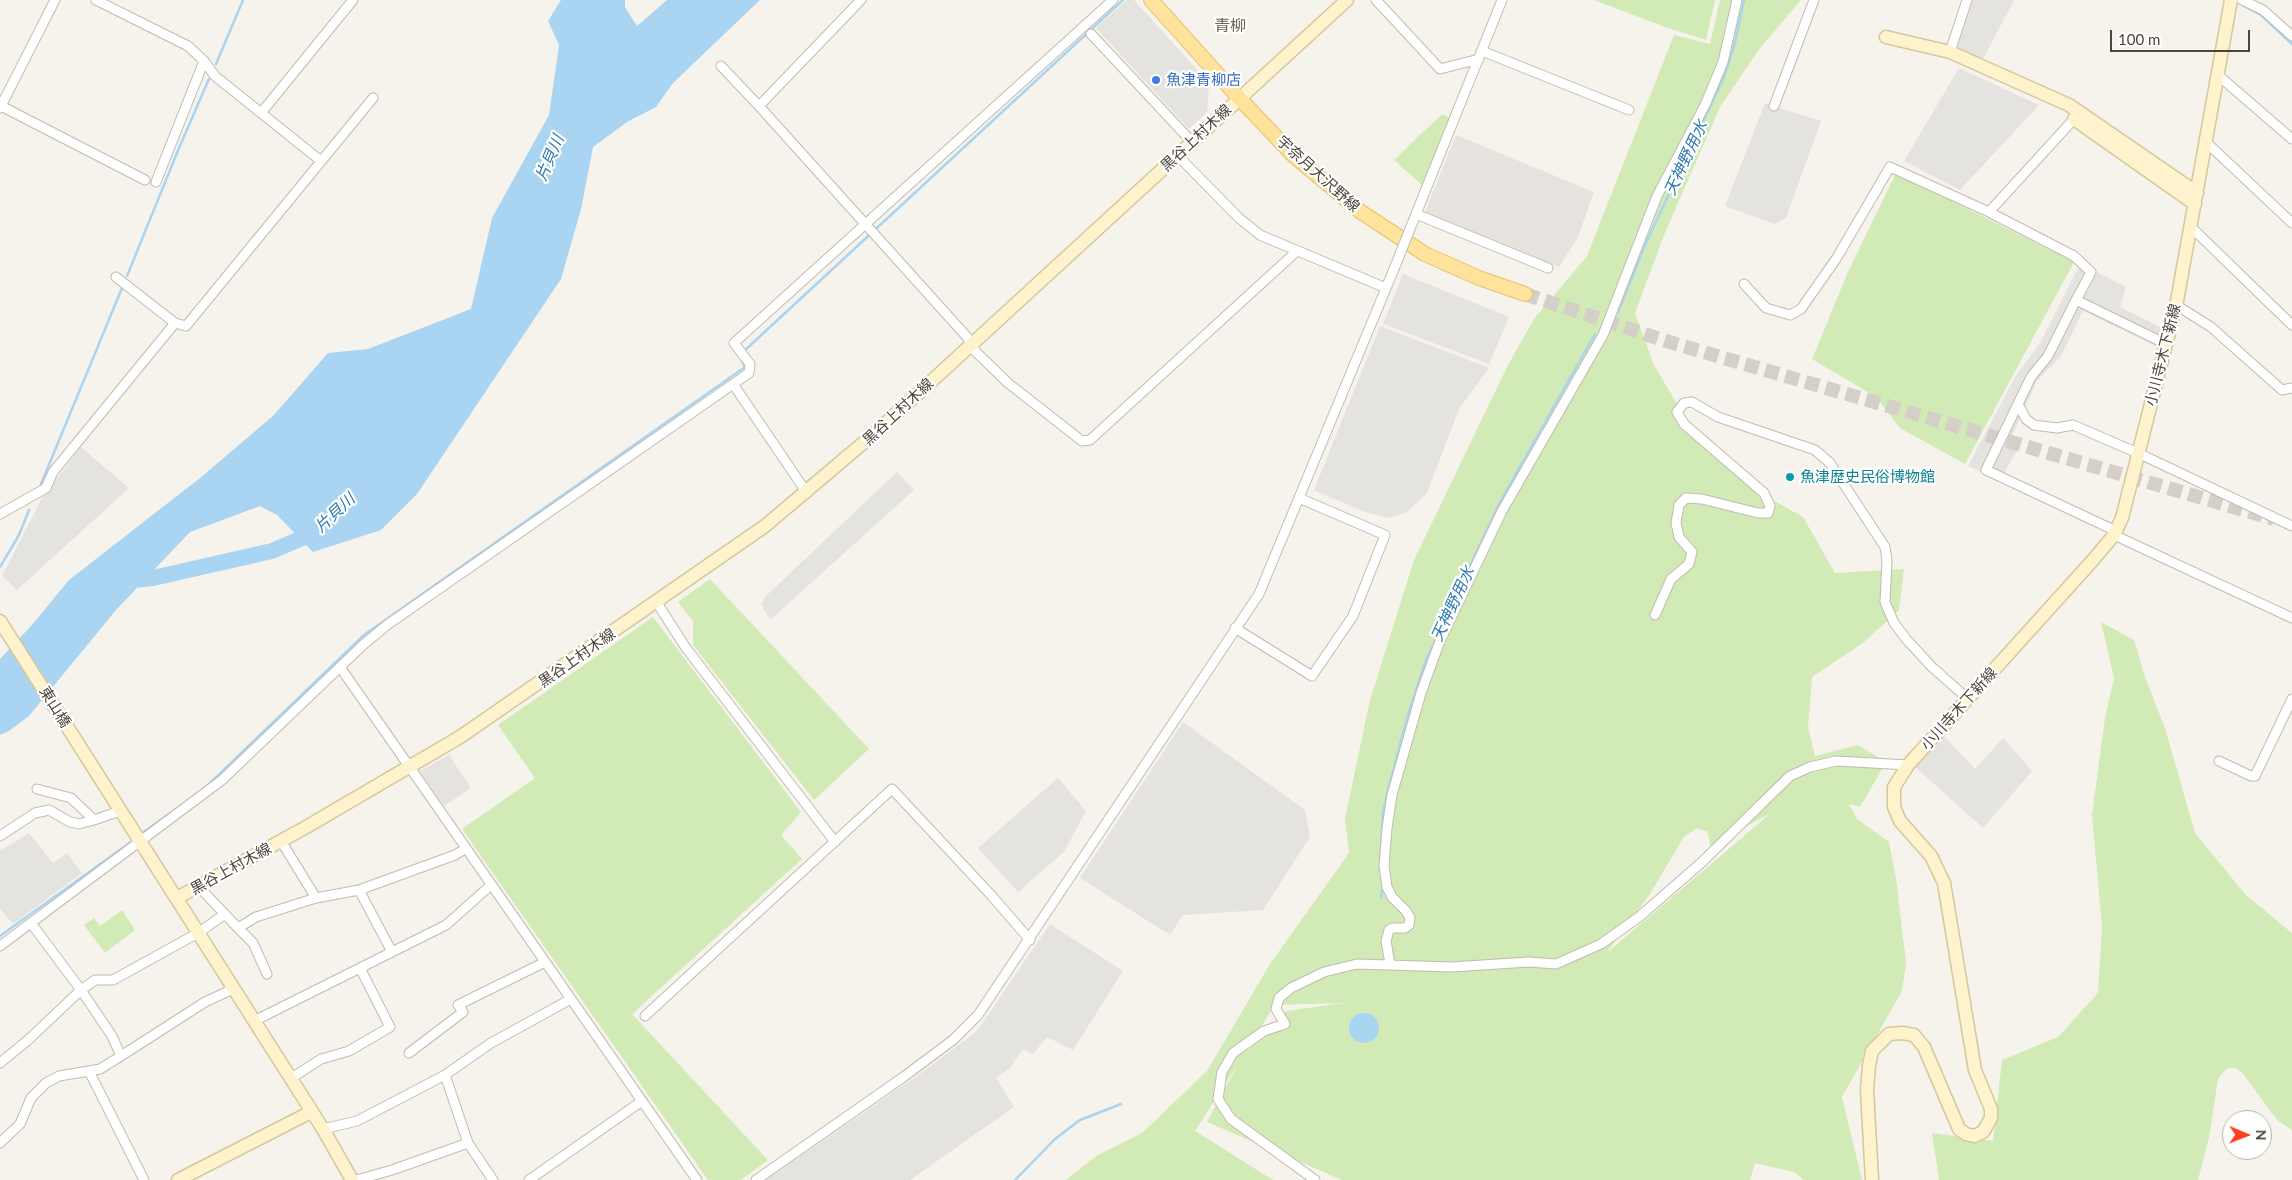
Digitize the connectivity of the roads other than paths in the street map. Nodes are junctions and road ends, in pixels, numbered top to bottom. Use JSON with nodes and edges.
{"nodes":[{"id":1,"x":55,"y":0,"type":"edge"},
{"id":2,"x":96,"y":0,"type":"edge"},
{"id":3,"x":353,"y":0,"type":"edge"},
{"id":4,"x":861,"y":0,"type":"edge"},
{"id":5,"x":1114,"y":0,"type":"edge"},
{"id":6,"x":1151,"y":0,"type":"edge"},
{"id":7,"x":1347,"y":0,"type":"edge"},
{"id":8,"x":1376,"y":0,"type":"edge"},
{"id":9,"x":1502,"y":0,"type":"edge"},
{"id":10,"x":1736,"y":0,"type":"edge"},
{"id":11,"x":1814,"y":0,"type":"edge"},
{"id":12,"x":1967,"y":0,"type":"edge"},
{"id":13,"x":2231,"y":0,"type":"edge"},
{"id":14,"x":2242,"y":0,"type":"edge"},
{"id":15,"x":1092,"y":34,"type":"dead end"},
{"id":16,"x":2292,"y":36,"type":"edge"},
{"id":17,"x":1886,"y":38,"type":"dead end"},
{"id":18,"x":1950,"y":52,"type":"junction"},
{"id":19,"x":1480,"y":55,"type":"junction"},
{"id":20,"x":204,"y":61,"type":"junction"},
{"id":21,"x":721,"y":66,"type":"dead end"},
{"id":22,"x":2219,"y":76,"type":"junction"},
{"id":23,"x":373,"y":98,"type":"dead end"},
{"id":24,"x":1239,"y":98,"type":"junction"},
{"id":25,"x":2053,"y":99,"type":"junction"},
{"id":26,"x":759,"y":106,"type":"junction"},
{"id":27,"x":1774,"y":106,"type":"dead end"},
{"id":28,"x":0,"y":107,"type":"edge"},
{"id":29,"x":1629,"y":110,"type":"dead end"},
{"id":30,"x":262,"y":113,"type":"junction"},
{"id":31,"x":2074,"y":119,"type":"junction"},
{"id":32,"x":2292,"y":139,"type":"edge"},
{"id":33,"x":1192,"y":142,"type":"junction"},
{"id":34,"x":2206,"y":142,"type":"junction"},
{"id":35,"x":1178,"y":156,"type":"junction"},
{"id":36,"x":321,"y":161,"type":"junction"},
{"id":37,"x":145,"y":180,"type":"dead end"},
{"id":38,"x":156,"y":182,"type":"dead end"},
{"id":39,"x":2196,"y":198,"type":"junction"},
{"id":40,"x":1989,"y":212,"type":"junction"},
{"id":41,"x":1415,"y":217,"type":"junction"},
{"id":42,"x":2292,"y":222,"type":"edge"},
{"id":43,"x":865,"y":225,"type":"junction"},
{"id":44,"x":2191,"y":227,"type":"junction"},
{"id":45,"x":1297,"y":251,"type":"junction"},
{"id":46,"x":1548,"y":268,"type":"dead end"},
{"id":47,"x":116,"y":277,"type":"dead end"},
{"id":48,"x":1744,"y":284,"type":"dead end"},
{"id":49,"x":1386,"y":288,"type":"junction"},
{"id":50,"x":1525,"y":294,"type":"tunnel mouth"},
{"id":51,"x":2076,"y":300,"type":"junction"},
{"id":52,"x":2176,"y":305,"type":"junction"},
{"id":53,"x":175,"y":324,"type":"junction"},
{"id":54,"x":2292,"y":325,"type":"edge"},
{"id":55,"x":971,"y":344,"type":"junction"},
{"id":56,"x":2166,"y":344,"type":"junction"},
{"id":57,"x":733,"y":384,"type":"junction"},
{"id":58,"x":2292,"y":388,"type":"edge"},
{"id":59,"x":2018,"y":404,"type":"junction"},
{"id":60,"x":2140,"y":454,"type":"junction"},
{"id":61,"x":807,"y":493,"type":"junction"},
{"id":62,"x":1299,"y":498,"type":"junction"},
{"id":63,"x":0,"y":514,"type":"edge"},
{"id":64,"x":2292,"y":526,"type":"edge"},
{"id":65,"x":2115,"y":533,"type":"junction"},
{"id":66,"x":657,"y":603,"type":"junction"},
{"id":67,"x":1655,"y":615,"type":"dead end"},
{"id":68,"x":2292,"y":618,"type":"edge"},
{"id":69,"x":0,"y":621,"type":"edge"},
{"id":70,"x":1235,"y":628,"type":"junction"},
{"id":71,"x":340,"y":667,"type":"junction"},
{"id":72,"x":1968,"y":699,"type":"junction"},
{"id":73,"x":2292,"y":699,"type":"edge"},
{"id":74,"x":2219,"y":761,"type":"dead end"},
{"id":75,"x":1908,"y":765,"type":"junction"},
{"id":76,"x":410,"y":767,"type":"junction"},
{"id":77,"x":37,"y":789,"type":"dead end"},
{"id":78,"x":120,"y":811,"type":"junction"},
{"id":79,"x":94,"y":820,"type":"junction"},
{"id":80,"x":0,"y":836,"type":"edge"},
{"id":81,"x":281,"y":841,"type":"junction"},
{"id":82,"x":835,"y":842,"type":"junction"},
{"id":83,"x":139,"y":843,"type":"junction"},
{"id":84,"x":466,"y":849,"type":"junction"},
{"id":85,"x":490,"y":885,"type":"junction"},
{"id":86,"x":199,"y":887,"type":"junction"},
{"id":87,"x":359,"y":890,"type":"junction"},
{"id":88,"x":177,"y":898,"type":"junction"},
{"id":89,"x":316,"y":898,"type":"junction"},
{"id":90,"x":225,"y":914,"type":"junction"},
{"id":91,"x":32,"y":923,"type":"junction"},
{"id":92,"x":238,"y":928,"type":"junction"},
{"id":93,"x":198,"y":933,"type":"junction"},
{"id":94,"x":1030,"y":940,"type":"junction"},
{"id":95,"x":0,"y":946,"type":"edge"},
{"id":96,"x":392,"y":952,"type":"junction"},
{"id":97,"x":545,"y":962,"type":"junction"},
{"id":98,"x":1390,"y":964,"type":"junction"},
{"id":99,"x":360,"y":968,"type":"junction"},
{"id":100,"x":268,"y":974,"type":"dead end"},
{"id":101,"x":233,"y":989,"type":"junction"},
{"id":102,"x":82,"y":990,"type":"junction"},
{"id":103,"x":571,"y":999,"type":"junction"},
{"id":104,"x":644,"y":1016,"type":"dead end"},
{"id":105,"x":254,"y":1021,"type":"junction"},
{"id":106,"x":408,"y":1052,"type":"dead end"},
{"id":107,"x":121,"y":1056,"type":"junction"},
{"id":108,"x":0,"y":1063,"type":"edge"},
{"id":109,"x":89,"y":1071,"type":"junction"},
{"id":110,"x":445,"y":1075,"type":"junction"},
{"id":111,"x":290,"y":1079,"type":"junction"},
{"id":112,"x":642,"y":1101,"type":"junction"},
{"id":113,"x":311,"y":1112,"type":"junction"},
{"id":114,"x":323,"y":1129,"type":"junction"},
{"id":115,"x":0,"y":1143,"type":"edge"},
{"id":116,"x":468,"y":1143,"type":"junction"},
{"id":117,"x":144,"y":1180,"type":"edge"},
{"id":118,"x":178,"y":1180,"type":"edge"},
{"id":119,"x":354,"y":1180,"type":"edge"},
{"id":120,"x":493,"y":1180,"type":"edge"},
{"id":121,"x":529,"y":1180,"type":"edge"},
{"id":122,"x":697,"y":1180,"type":"edge"},
{"id":123,"x":756,"y":1180,"type":"edge"},
{"id":124,"x":1315,"y":1180,"type":"edge"},
{"id":125,"x":1872,"y":1180,"type":"edge"}],
"edges":[{"from":1,"to":28,"type":"street"},
{"from":2,"to":20,"type":"street"},
{"from":3,"to":30,"type":"street"},
{"from":4,"to":26,"type":"street"},
{"from":5,"to":43,"type":"street"},
{"from":6,"to":24,"type":"main road","name":"宇奈月大沢野線"},
{"from":7,"to":24,"type":"main road","name":"黒谷上村木線"},
{"from":8,"to":19,"type":"street"},
{"from":9,"to":19,"type":"street"},
{"from":10,"to":98,"type":"street"},
{"from":11,"to":27,"type":"street"},
{"from":12,"to":18,"type":"street"},
{"from":13,"to":22,"type":"main road","name":"小川寺木下新線"},
{"from":14,"to":16,"type":"street"},
{"from":15,"to":33,"type":"street"},
{"from":17,"to":18,"type":"main road"},
{"from":18,"to":25,"type":"main road"},
{"from":19,"to":29,"type":"street"},
{"from":19,"to":41,"type":"street"},
{"from":20,"to":30,"type":"street"},
{"from":20,"to":38,"type":"street"},
{"from":21,"to":26,"type":"street"},
{"from":22,"to":32,"type":"street"},
{"from":22,"to":34,"type":"main road","name":"小川寺木下新線"},
{"from":23,"to":36,"type":"street"},
{"from":24,"to":33,"type":"main road","name":"黒谷上村木線"},
{"from":24,"to":50,"type":"main road","name":"宇奈月大沢野線"},
{"from":25,"to":31,"type":"main road"},
{"from":25,"to":39,"type":"main road"},
{"from":26,"to":43,"type":"street"},
{"from":28,"to":37,"type":"street"},
{"from":30,"to":36,"type":"street"},
{"from":31,"to":39,"type":"main road"},
{"from":31,"to":40,"type":"street"},
{"from":33,"to":35,"type":"main road","name":"黒谷上村木線"},
{"from":34,"to":39,"type":"main road","name":"小川寺木下新線"},
{"from":34,"to":42,"type":"street"},
{"from":35,"to":45,"type":"street"},
{"from":35,"to":55,"type":"main road","name":"黒谷上村木線"},
{"from":36,"to":53,"type":"street"},
{"from":39,"to":44,"type":"main road","name":"小川寺木下新線"},
{"from":40,"to":48,"type":"street"},
{"from":40,"to":51,"type":"street"},
{"from":41,"to":46,"type":"street"},
{"from":41,"to":49,"type":"street","bridge":true},
{"from":43,"to":55,"type":"street"},
{"from":43,"to":57,"type":"street"},
{"from":44,"to":52,"type":"main road","name":"小川寺木下新線"},
{"from":44,"to":54,"type":"street"},
{"from":45,"to":49,"type":"street"},
{"from":45,"to":55,"type":"street"},
{"from":47,"to":53,"type":"street"},
{"from":49,"to":62,"type":"street"},
{"from":51,"to":56,"type":"street"},
{"from":51,"to":59,"type":"street"},
{"from":52,"to":56,"type":"main road","name":"小川寺木下新線"},
{"from":52,"to":58,"type":"street"},
{"from":53,"to":63,"type":"street"},
{"from":55,"to":61,"type":"main road","name":"黒谷上村木線"},
{"from":56,"to":60,"type":"main road","name":"小川寺木下新線"},
{"from":57,"to":61,"type":"street"},
{"from":57,"to":71,"type":"street"},
{"from":59,"to":60,"type":"street"},
{"from":59,"to":65,"type":"street"},
{"from":60,"to":64,"type":"street"},
{"from":60,"to":65,"type":"main road","name":"小川寺木下新線"},
{"from":61,"to":66,"type":"main road","name":"黒谷上村木線"},
{"from":62,"to":70,"type":"street"},
{"from":62,"to":70,"type":"street"},
{"from":65,"to":68,"type":"street"},
{"from":65,"to":72,"type":"main road","name":"小川寺木下新線"},
{"from":66,"to":76,"type":"main road","name":"黒谷上村木線"},
{"from":66,"to":82,"type":"street"},
{"from":67,"to":72,"type":"street"},
{"from":69,"to":78,"type":"main road","name":"東山橋"},
{"from":70,"to":94,"type":"street"},
{"from":71,"to":76,"type":"street"},
{"from":71,"to":83,"type":"street"},
{"from":72,"to":75,"type":"main road","name":"小川寺木下新線"},
{"from":73,"to":74,"type":"street"},
{"from":75,"to":98,"type":"street"},
{"from":75,"to":125,"type":"main road","name":"小川寺木下新線"},
{"from":76,"to":81,"type":"main road","name":"黒谷上村木線"},
{"from":76,"to":84,"type":"street"},
{"from":77,"to":79,"type":"street"},
{"from":78,"to":79,"type":"street"},
{"from":78,"to":83,"type":"main road","name":"東山橋"},
{"from":79,"to":80,"type":"street"},
{"from":81,"to":86,"type":"main road","name":"黒谷上村木線"},
{"from":81,"to":89,"type":"street"},
{"from":82,"to":94,"type":"street"},
{"from":82,"to":104,"type":"street"},
{"from":83,"to":88,"type":"main road","name":"東山橋"},
{"from":83,"to":91,"type":"street"},
{"from":84,"to":85,"type":"street"},
{"from":84,"to":87,"type":"street"},
{"from":85,"to":96,"type":"street"},
{"from":85,"to":97,"type":"street"},
{"from":86,"to":88,"type":"main road","name":"黒谷上村木線"},
{"from":86,"to":90,"type":"street"},
{"from":87,"to":89,"type":"street"},
{"from":87,"to":96,"type":"street"},
{"from":88,"to":93,"type":"main road","name":"黒谷上村木線"},
{"from":89,"to":92,"type":"street"},
{"from":90,"to":92,"type":"street"},
{"from":90,"to":93,"type":"street"},
{"from":91,"to":95,"type":"street"},
{"from":91,"to":102,"type":"street"},
{"from":92,"to":100,"type":"street"},
{"from":93,"to":101,"type":"main road","name":"黒谷上村木線"},
{"from":93,"to":102,"type":"street"},
{"from":94,"to":123,"type":"street"},
{"from":96,"to":99,"type":"street"},
{"from":97,"to":103,"type":"street"},
{"from":97,"to":106,"type":"street"},
{"from":98,"to":124,"type":"street"},
{"from":99,"to":105,"type":"street"},
{"from":99,"to":111,"type":"street"},
{"from":101,"to":105,"type":"main road","name":"黒谷上村木線"},
{"from":101,"to":107,"type":"street"},
{"from":102,"to":107,"type":"street"},
{"from":102,"to":108,"type":"street"},
{"from":103,"to":110,"type":"street"},
{"from":103,"to":112,"type":"street"},
{"from":105,"to":111,"type":"main road","name":"黒谷上村木線"},
{"from":107,"to":109,"type":"street"},
{"from":109,"to":115,"type":"street"},
{"from":109,"to":117,"type":"street"},
{"from":110,"to":114,"type":"street"},
{"from":110,"to":116,"type":"street"},
{"from":111,"to":113,"type":"main road","name":"黒谷上村木線"},
{"from":112,"to":121,"type":"street"},
{"from":112,"to":122,"type":"street"},
{"from":113,"to":114,"type":"main road","name":"黒谷上村木線"},
{"from":113,"to":118,"type":"main road"},
{"from":114,"to":119,"type":"main road","name":"黒谷上村木線"},
{"from":116,"to":119,"type":"street"},
{"from":116,"to":120,"type":"street"}]}
